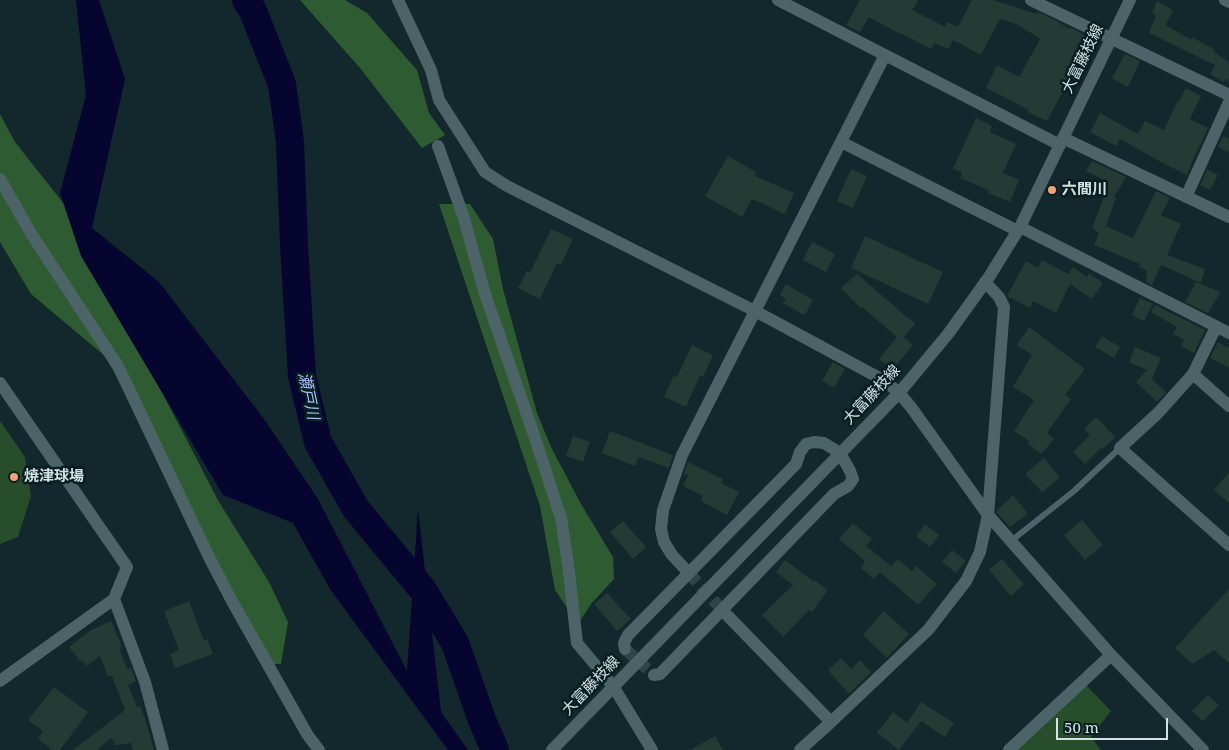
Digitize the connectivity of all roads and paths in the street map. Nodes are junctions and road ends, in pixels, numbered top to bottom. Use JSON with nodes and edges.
{"nodes":[{"id":1,"x":398,"y":0,"type":"edge"},
{"id":2,"x":778,"y":0,"type":"edge"},
{"id":3,"x":1031,"y":0,"type":"edge"},
{"id":4,"x":1130,"y":0,"type":"edge"},
{"id":5,"x":1225,"y":0,"type":"edge"},
{"id":6,"x":1229,"y":2,"type":"edge"},
{"id":7,"x":1111,"y":38,"type":"junction"},
{"id":8,"x":885,"y":55,"type":"junction"},
{"id":9,"x":1229,"y":95,"type":"edge"},
{"id":10,"x":1229,"y":102,"type":"edge"},
{"id":11,"x":841,"y":142,"type":"junction"},
{"id":12,"x":1062,"y":142,"type":"junction"},
{"id":13,"x":438,"y":146,"type":"dead end"},
{"id":14,"x":0,"y":179,"type":"edge"},
{"id":15,"x":1186,"y":197,"type":"junction"},
{"id":16,"x":1229,"y":217,"type":"edge"},
{"id":17,"x":1019,"y":229,"type":"junction"},
{"id":18,"x":985,"y":282,"type":"junction"},
{"id":19,"x":755,"y":312,"type":"junction"},
{"id":20,"x":1216,"y":327,"type":"junction"},
{"id":21,"x":1229,"y":334,"type":"edge"},
{"id":22,"x":1192,"y":374,"type":"junction"},
{"id":23,"x":0,"y":383,"type":"edge"},
{"id":24,"x":898,"y":393,"type":"junction"},
{"id":25,"x":1229,"y":406,"type":"edge"},
{"id":26,"x":1120,"y":448,"type":"junction"},
{"id":27,"x":840,"y":453,"type":"junction"},
{"id":28,"x":988,"y":514,"type":"junction"},
{"id":29,"x":1011,"y":541,"type":"junction"},
{"id":30,"x":1229,"y":545,"type":"edge"},
{"id":31,"x":689,"y":573,"type":"junction"},
{"id":32,"x":114,"y":599,"type":"junction"},
{"id":33,"x":722,"y":610,"type":"junction"},
{"id":34,"x":625,"y":649,"type":"dead end"},
{"id":35,"x":1111,"y":655,"type":"junction"},
{"id":36,"x":654,"y":674,"type":"dead end"},
{"id":37,"x":0,"y":681,"type":"edge"},
{"id":38,"x":608,"y":691,"type":"junction"},
{"id":39,"x":831,"y":722,"type":"junction"},
{"id":40,"x":163,"y":750,"type":"edge"},
{"id":41,"x":319,"y":750,"type":"edge"},
{"id":42,"x":552,"y":750,"type":"edge"},
{"id":43,"x":652,"y":750,"type":"edge"},
{"id":44,"x":800,"y":750,"type":"edge"},
{"id":45,"x":1009,"y":750,"type":"edge"},
{"id":46,"x":1203,"y":750,"type":"edge"}],
"edges":[{"from":1,"to":19,"type":"street"},
{"from":2,"to":8,"type":"street"},
{"from":3,"to":7,"type":"street"},
{"from":4,"to":7,"type":"street","name":"大富藤枝線"},
{"from":5,"to":6,"type":"street"},
{"from":7,"to":9,"type":"street"},
{"from":7,"to":12,"type":"street","name":"大富藤枝線"},
{"from":8,"to":11,"type":"street"},
{"from":8,"to":12,"type":"street"},
{"from":10,"to":15,"type":"street"},
{"from":11,"to":17,"type":"street"},
{"from":11,"to":19,"type":"street"},
{"from":12,"to":15,"type":"street"},
{"from":12,"to":17,"type":"street","name":"大富藤枝線"},
{"from":13,"to":38,"type":"street"},
{"from":14,"to":41,"type":"street"},
{"from":15,"to":16,"type":"street"},
{"from":17,"to":18,"type":"street","name":"大富藤枝線"},
{"from":17,"to":20,"type":"street"},
{"from":18,"to":24,"type":"street","name":"大富藤枝線"},
{"from":18,"to":28,"type":"street"},
{"from":19,"to":24,"type":"street"},
{"from":19,"to":31,"type":"street"},
{"from":20,"to":21,"type":"street"},
{"from":20,"to":22,"type":"street"},
{"from":22,"to":25,"type":"street"},
{"from":22,"to":26,"type":"street"},
{"from":23,"to":32,"type":"street"},
{"from":24,"to":27,"type":"street","name":"大富藤枝線"},
{"from":24,"to":28,"type":"street"},
{"from":26,"to":29,"type":"lane"},
{"from":26,"to":30,"type":"street"},
{"from":27,"to":31,"type":"street"},
{"from":27,"to":33,"type":"street"},
{"from":27,"to":38,"type":"street","name":"大富藤枝線"},
{"from":28,"to":29,"type":"street"},
{"from":28,"to":39,"type":"street"},
{"from":29,"to":35,"type":"street"},
{"from":31,"to":34,"type":"street"},
{"from":32,"to":37,"type":"street"},
{"from":32,"to":40,"type":"street"},
{"from":33,"to":36,"type":"street"},
{"from":33,"to":39,"type":"street"},
{"from":35,"to":45,"type":"street"},
{"from":35,"to":46,"type":"street"},
{"from":38,"to":42,"type":"street","name":"大富藤枝線"},
{"from":38,"to":43,"type":"street"},
{"from":39,"to":44,"type":"street"}]}
